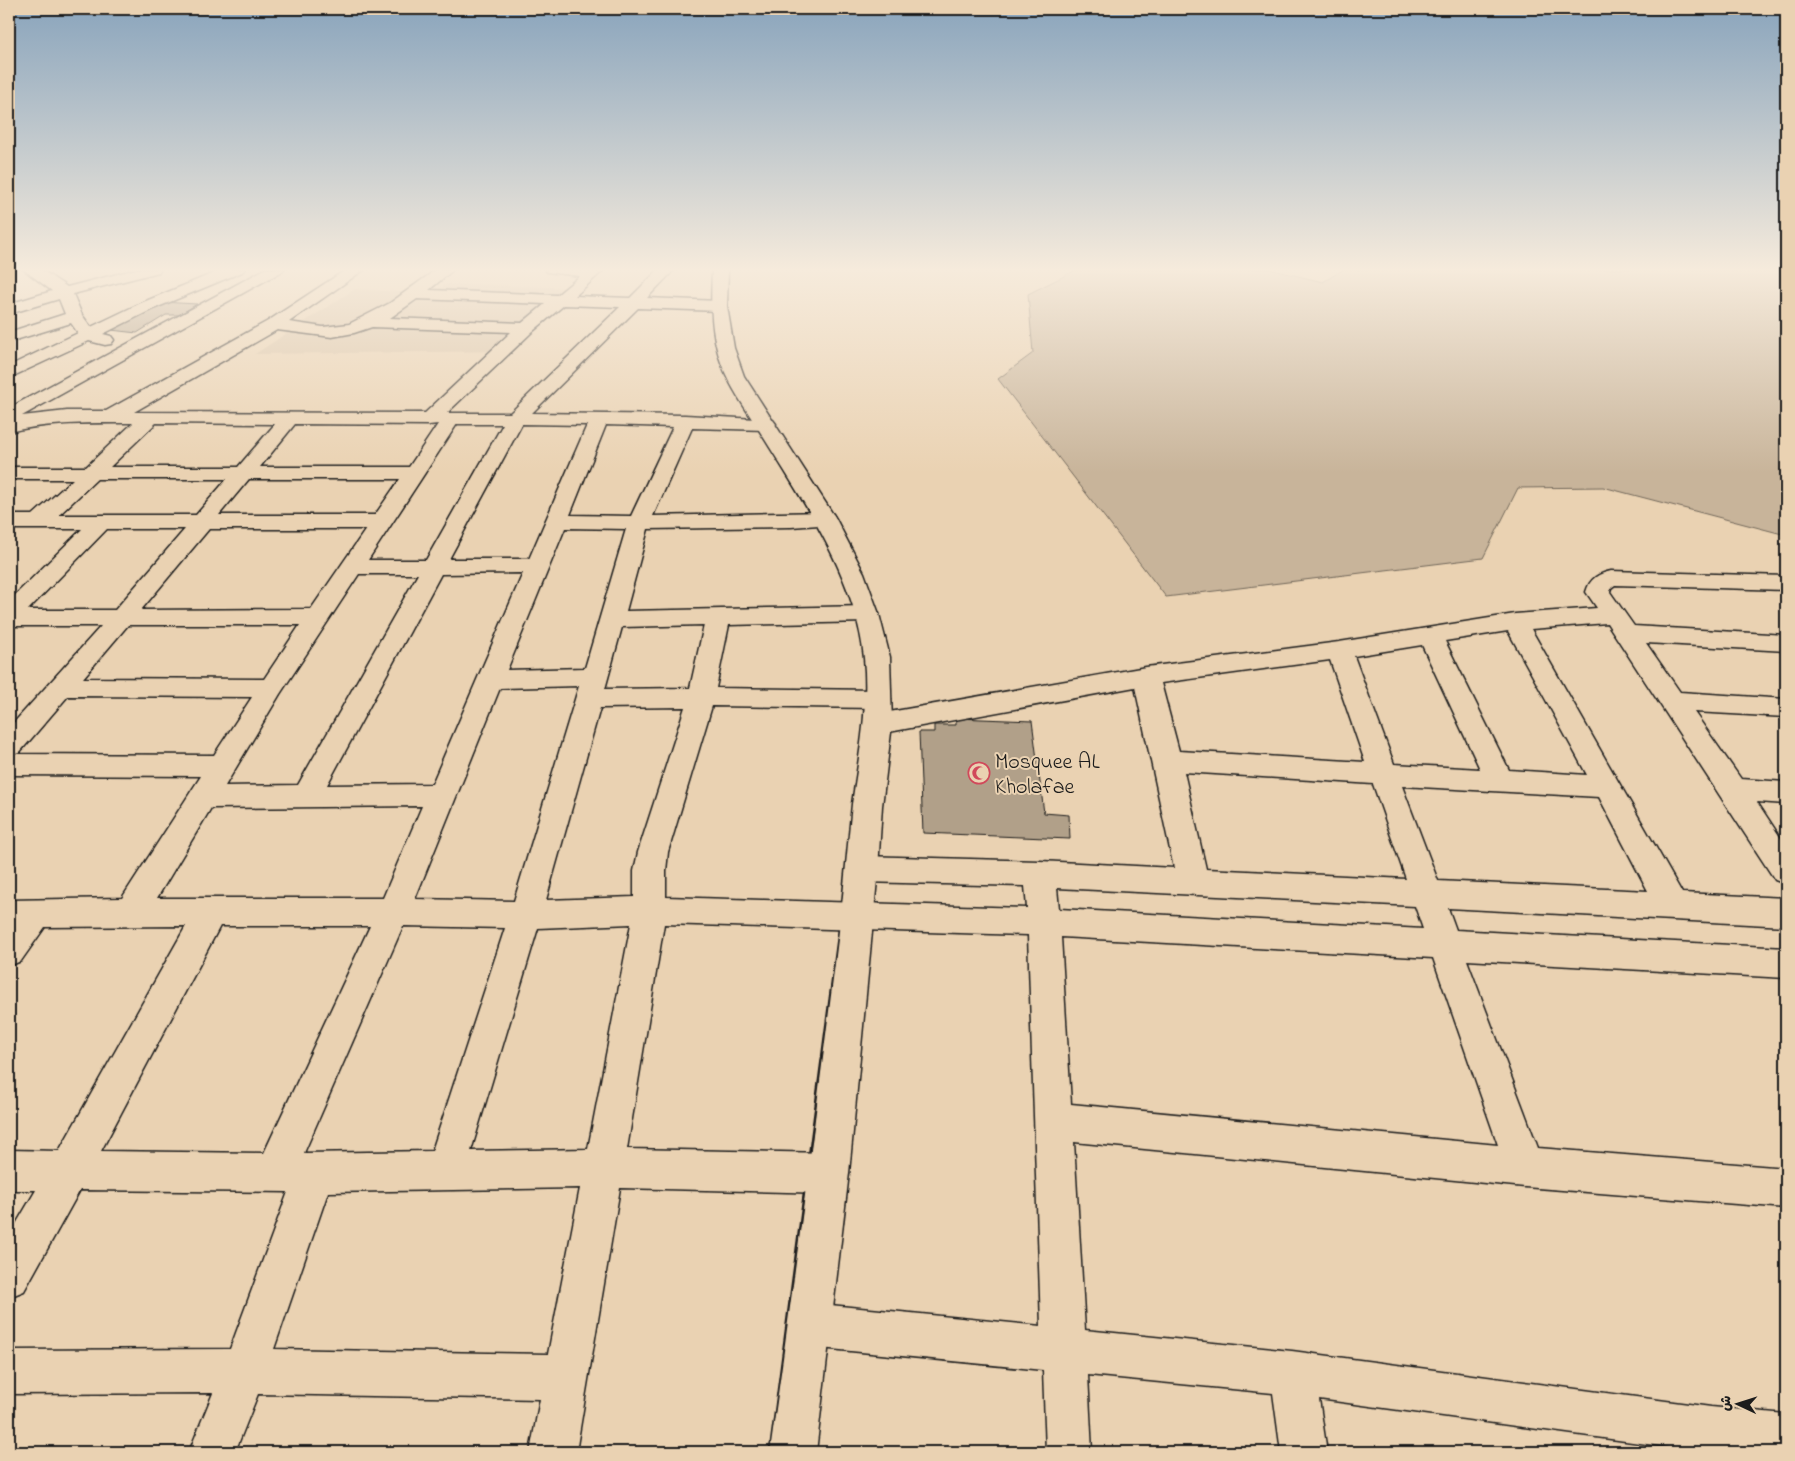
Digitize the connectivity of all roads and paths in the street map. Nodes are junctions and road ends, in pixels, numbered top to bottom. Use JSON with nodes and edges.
{"nodes":[{"id":1,"x":84,"y":337,"type":"edge"},
{"id":2,"x":97,"y":337,"type":"edge"},
{"id":3,"x":149,"y":337,"type":"edge"},
{"id":4,"x":252,"y":337,"type":"edge"},
{"id":5,"x":517,"y":337,"type":"edge"},
{"id":6,"x":598,"y":337,"type":"edge"},
{"id":7,"x":724,"y":337,"type":"edge"},
{"id":8,"x":131,"y":347,"type":"junction"},
{"id":9,"x":9,"y":373,"type":"edge"},
{"id":10,"x":9,"y":416,"type":"edge"},
{"id":11,"x":109,"y":418,"type":"junction"},
{"id":12,"x":150,"y":418,"type":"junction"},
{"id":13,"x":290,"y":418,"type":"junction"},
{"id":14,"x":516,"y":418,"type":"junction"},
{"id":15,"x":440,"y":419,"type":"junction"},
{"id":16,"x":599,"y":419,"type":"junction"},
{"id":17,"x":685,"y":421,"type":"junction"},
{"id":18,"x":766,"y":424,"type":"junction"},
{"id":19,"x":9,"y":426,"type":"edge"},
{"id":20,"x":92,"y":472,"type":"junction"},
{"id":21,"x":244,"y":472,"type":"junction"},
{"id":22,"x":9,"y":473,"type":"edge"},
{"id":23,"x":416,"y":473,"type":"junction"},
{"id":24,"x":825,"y":519,"type":"junction"},
{"id":25,"x":555,"y":521,"type":"junction"},
{"id":26,"x":39,"y":522,"type":"junction"},
{"id":27,"x":101,"y":522,"type":"junction"},
{"id":28,"x":200,"y":522,"type":"junction"},
{"id":29,"x":382,"y":522,"type":"junction"},
{"id":30,"x":11,"y":524,"type":"edge"},
{"id":31,"x":638,"y":524,"type":"junction"},
{"id":32,"x":435,"y":566,"type":"junction"},
{"id":33,"x":537,"y":566,"type":"junction"},
{"id":34,"x":351,"y":567,"type":"junction"},
{"id":35,"x":1786,"y":583,"type":"edge"},
{"id":36,"x":867,"y":614,"type":"junction"},
{"id":37,"x":9,"y":616,"type":"edge"},
{"id":38,"x":122,"y":617,"type":"junction"},
{"id":39,"x":319,"y":617,"type":"junction"},
{"id":40,"x":718,"y":618,"type":"junction"},
{"id":41,"x":612,"y":619,"type":"junction"},
{"id":42,"x":1515,"y":622,"type":"junction"},
{"id":43,"x":1620,"y":624,"type":"junction"},
{"id":44,"x":1430,"y":636,"type":"junction"},
{"id":45,"x":1786,"y":642,"type":"edge"},
{"id":46,"x":1339,"y":650,"type":"junction"},
{"id":47,"x":1146,"y":676,"type":"junction"},
{"id":48,"x":490,"y":679,"type":"junction"},
{"id":49,"x":59,"y":687,"type":"junction"},
{"id":50,"x":272,"y":688,"type":"junction"},
{"id":51,"x":592,"y":688,"type":"junction"},
{"id":52,"x":701,"y":697,"type":"junction"},
{"id":53,"x":1672,"y":701,"type":"junction"},
{"id":54,"x":1786,"y":708,"type":"edge"},
{"id":55,"x":878,"y":712,"type":"junction"},
{"id":56,"x":10,"y":747,"type":"edge"},
{"id":57,"x":1167,"y":761,"type":"junction"},
{"id":58,"x":223,"y":766,"type":"junction"},
{"id":59,"x":1384,"y":775,"type":"junction"},
{"id":60,"x":1500,"y":780,"type":"junction"},
{"id":61,"x":1608,"y":787,"type":"junction"},
{"id":62,"x":1733,"y":790,"type":"junction"},
{"id":63,"x":1786,"y":793,"type":"edge"},
{"id":64,"x":307,"y":795,"type":"junction"},
{"id":65,"x":442,"y":795,"type":"junction"},
{"id":66,"x":203,"y":797,"type":"junction"},
{"id":67,"x":862,"y":869,"type":"junction"},
{"id":68,"x":1786,"y":871,"type":"edge"},
{"id":69,"x":1040,"y":874,"type":"junction"},
{"id":70,"x":1193,"y":882,"type":"junction"},
{"id":71,"x":1427,"y":894,"type":"junction"},
{"id":72,"x":1672,"y":906,"type":"junction"},
{"id":73,"x":650,"y":910,"type":"junction"},
{"id":74,"x":131,"y":912,"type":"junction"},
{"id":75,"x":393,"y":912,"type":"junction"},
{"id":76,"x":1786,"y":912,"type":"edge"},
{"id":77,"x":210,"y":913,"type":"junction"},
{"id":78,"x":22,"y":914,"type":"edge"},
{"id":79,"x":526,"y":915,"type":"junction"},
{"id":80,"x":856,"y":917,"type":"junction"},
{"id":81,"x":1044,"y":922,"type":"junction"},
{"id":82,"x":1447,"y":945,"type":"junction"},
{"id":83,"x":9,"y":951,"type":"edge"},
{"id":84,"x":1786,"y":963,"type":"edge"},
{"id":85,"x":1052,"y":1121,"type":"junction"},
{"id":86,"x":1526,"y":1167,"type":"junction"},
{"id":87,"x":604,"y":1168,"type":"junction"},
{"id":88,"x":9,"y":1170,"type":"edge"},
{"id":89,"x":70,"y":1170,"type":"junction"},
{"id":90,"x":444,"y":1171,"type":"junction"},
{"id":91,"x":295,"y":1173,"type":"junction"},
{"id":92,"x":829,"y":1173,"type":"junction"},
{"id":93,"x":1786,"y":1188,"type":"edge"},
{"id":94,"x":9,"y":1276,"type":"edge"},
{"id":95,"x":810,"y":1325,"type":"junction"},
{"id":96,"x":1063,"y":1352,"type":"junction"},
{"id":97,"x":244,"y":1371,"type":"junction"},
{"id":98,"x":9,"y":1372,"type":"edge"},
{"id":99,"x":1292,"y":1374,"type":"junction"},
{"id":100,"x":567,"y":1377,"type":"junction"},
{"id":101,"x":1786,"y":1437,"type":"edge"},
{"id":102,"x":1715,"y":1441,"type":"edge"},
{"id":103,"x":212,"y":1452,"type":"edge"},
{"id":104,"x":552,"y":1452,"type":"edge"},
{"id":105,"x":793,"y":1452,"type":"edge"},
{"id":106,"x":1068,"y":1452,"type":"edge"},
{"id":107,"x":1304,"y":1452,"type":"edge"}],
"edges":[{"from":1,"to":9,"type":"street"},
{"from":2,"to":8,"type":"street"},
{"from":3,"to":8,"type":"street"},
{"from":4,"to":11,"type":"street"},
{"from":5,"to":15,"type":"street"},
{"from":6,"to":14,"type":"street"},
{"from":7,"to":18,"type":"street"},
{"from":8,"to":10,"type":"street"},
{"from":11,"to":12,"type":"street"},
{"from":11,"to":19,"type":"street"},
{"from":12,"to":13,"type":"street"},
{"from":12,"to":20,"type":"street"},
{"from":13,"to":15,"type":"street"},
{"from":13,"to":21,"type":"street"},
{"from":14,"to":15,"type":"street"},
{"from":14,"to":16,"type":"street"},
{"from":14,"to":32,"type":"street"},
{"from":15,"to":23,"type":"street"},
{"from":16,"to":17,"type":"street"},
{"from":16,"to":25,"type":"street"},
{"from":17,"to":18,"type":"street"},
{"from":17,"to":31,"type":"street"},
{"from":18,"to":24,"type":"street"},
{"from":20,"to":21,"type":"street"},
{"from":20,"to":22,"type":"street"},
{"from":20,"to":26,"type":"street"},
{"from":21,"to":23,"type":"street"},
{"from":21,"to":28,"type":"street"},
{"from":23,"to":29,"type":"street"},
{"from":24,"to":31,"type":"street"},
{"from":24,"to":36,"type":"street"},
{"from":25,"to":31,"type":"street"},
{"from":25,"to":33,"type":"street"},
{"from":26,"to":27,"type":"street"},
{"from":26,"to":30,"type":"street"},
{"from":27,"to":28,"type":"street"},
{"from":27,"to":37,"type":"street"},
{"from":28,"to":29,"type":"street"},
{"from":28,"to":38,"type":"street"},
{"from":29,"to":34,"type":"street"},
{"from":31,"to":41,"type":"street"},
{"from":32,"to":33,"type":"street"},
{"from":32,"to":34,"type":"street"},
{"from":32,"to":64,"type":"street"},
{"from":33,"to":48,"type":"street"},
{"from":34,"to":39,"type":"street"},
{"from":35,"to":43,"type":"street"},
{"from":36,"to":40,"type":"street"},
{"from":36,"to":55,"type":"street"},
{"from":37,"to":38,"type":"street"},
{"from":38,"to":39,"type":"street"},
{"from":38,"to":49,"type":"street"},
{"from":39,"to":50,"type":"street"},
{"from":40,"to":41,"type":"street"},
{"from":40,"to":52,"type":"street"},
{"from":41,"to":51,"type":"street"},
{"from":42,"to":43,"type":"street"},
{"from":42,"to":44,"type":"street"},
{"from":42,"to":61,"type":"street"},
{"from":43,"to":45,"type":"street"},
{"from":43,"to":53,"type":"street"},
{"from":44,"to":46,"type":"street"},
{"from":44,"to":60,"type":"street"},
{"from":46,"to":47,"type":"street"},
{"from":46,"to":59,"type":"street"},
{"from":47,"to":55,"type":"street"},
{"from":47,"to":57,"type":"street"},
{"from":48,"to":51,"type":"street"},
{"from":48,"to":65,"type":"street"},
{"from":49,"to":50,"type":"street"},
{"from":49,"to":56,"type":"street"},
{"from":50,"to":58,"type":"street"},
{"from":51,"to":52,"type":"street"},
{"from":51,"to":79,"type":"street"},
{"from":52,"to":55,"type":"street"},
{"from":52,"to":73,"type":"street"},
{"from":53,"to":54,"type":"street"},
{"from":53,"to":62,"type":"street"},
{"from":55,"to":67,"type":"street"},
{"from":56,"to":58,"type":"street"},
{"from":57,"to":59,"type":"street"},
{"from":57,"to":70,"type":"street"},
{"from":58,"to":66,"type":"street"},
{"from":59,"to":60,"type":"street"},
{"from":59,"to":71,"type":"street"},
{"from":60,"to":61,"type":"street"},
{"from":61,"to":72,"type":"street"},
{"from":62,"to":63,"type":"street"},
{"from":62,"to":68,"type":"street"},
{"from":64,"to":65,"type":"street"},
{"from":64,"to":66,"type":"street"},
{"from":65,"to":75,"type":"street"},
{"from":66,"to":74,"type":"street"},
{"from":67,"to":69,"type":"street"},
{"from":67,"to":80,"type":"street"},
{"from":69,"to":70,"type":"street"},
{"from":69,"to":81,"type":"street"},
{"from":70,"to":71,"type":"street"},
{"from":71,"to":72,"type":"street"},
{"from":71,"to":82,"type":"street"},
{"from":72,"to":76,"type":"street"},
{"from":73,"to":79,"type":"street"},
{"from":73,"to":80,"type":"street"},
{"from":73,"to":87,"type":"street"},
{"from":74,"to":77,"type":"street"},
{"from":74,"to":78,"type":"street"},
{"from":75,"to":77,"type":"street"},
{"from":75,"to":79,"type":"street"},
{"from":75,"to":91,"type":"street"},
{"from":77,"to":89,"type":"street"},
{"from":78,"to":83,"type":"street"},
{"from":79,"to":90,"type":"street"},
{"from":80,"to":81,"type":"street"},
{"from":80,"to":92,"type":"street"},
{"from":81,"to":82,"type":"street"},
{"from":81,"to":85,"type":"street"},
{"from":82,"to":84,"type":"street"},
{"from":82,"to":86,"type":"street"},
{"from":85,"to":86,"type":"street"},
{"from":85,"to":96,"type":"street"},
{"from":86,"to":93,"type":"street"},
{"from":87,"to":90,"type":"street"},
{"from":87,"to":92,"type":"street"},
{"from":87,"to":100,"type":"street"},
{"from":88,"to":89,"type":"street"},
{"from":89,"to":91,"type":"street"},
{"from":89,"to":94,"type":"street"},
{"from":90,"to":91,"type":"street"},
{"from":91,"to":97,"type":"street"},
{"from":92,"to":95,"type":"street"},
{"from":95,"to":96,"type":"street"},
{"from":95,"to":105,"type":"street"},
{"from":96,"to":99,"type":"street"},
{"from":96,"to":106,"type":"street"},
{"from":97,"to":98,"type":"street"},
{"from":97,"to":100,"type":"street"},
{"from":97,"to":103,"type":"street"},
{"from":99,"to":102,"type":"street"},
{"from":99,"to":107,"type":"street"},
{"from":100,"to":104,"type":"street"},
{"from":101,"to":102,"type":"street"}]}
